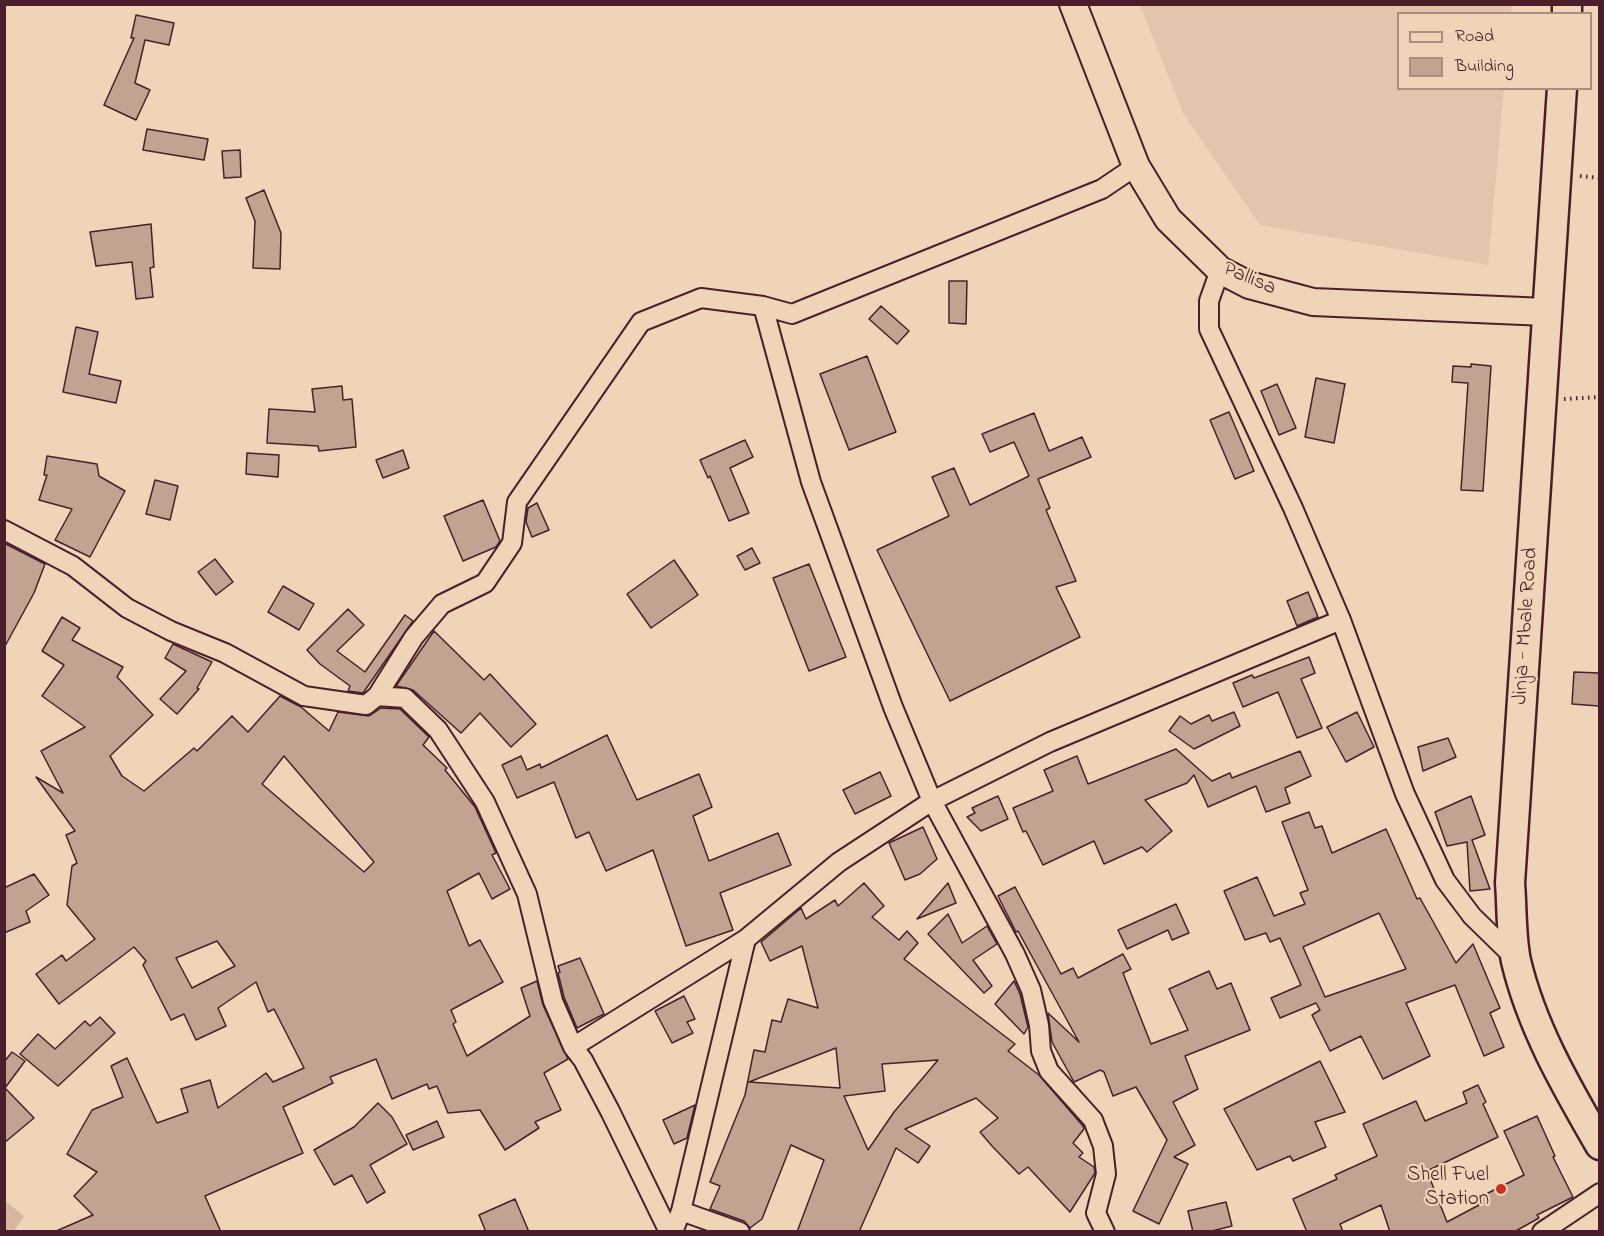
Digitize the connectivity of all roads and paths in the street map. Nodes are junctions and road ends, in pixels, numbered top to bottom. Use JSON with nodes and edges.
{"nodes":[{"id":1,"x":1073,"y":4,"type":"edge"},
{"id":2,"x":1562,"y":90,"type":"edge"},
{"id":3,"x":1136,"y":166,"type":"junction"},
{"id":4,"x":1220,"y":270,"type":"junction"},
{"id":5,"x":763,"y":306,"type":"junction"},
{"id":6,"x":1546,"y":312,"type":"junction"},
{"id":7,"x":1599,"y":397,"type":"edge"},
{"id":8,"x":1542,"y":399,"type":"junction"},
{"id":9,"x":4,"y":530,"type":"edge"},
{"id":10,"x":1341,"y":620,"type":"junction"},
{"id":11,"x":377,"y":696,"type":"junction"},
{"id":12,"x":932,"y":801,"type":"junction"},
{"id":13,"x":746,"y":939,"type":"junction"},
{"id":14,"x":1516,"y":959,"type":"junction"},
{"id":15,"x":573,"y":1047,"type":"junction"},
{"id":16,"x":1599,"y":1145,"type":"edge"},
{"id":17,"x":1599,"y":1193,"type":"edge"},
{"id":18,"x":681,"y":1211,"type":"junction"},
{"id":19,"x":671,"y":1232,"type":"edge"},
{"id":20,"x":740,"y":1232,"type":"edge"},
{"id":21,"x":1105,"y":1232,"type":"edge"},
{"id":22,"x":1542,"y":1232,"type":"edge"}],
"edges":[{"from":1,"to":3,"type":"main road","name":"Pallisa"},
{"from":2,"to":6,"type":"main road","name":"Jinja - Mbale Road"},
{"from":3,"to":4,"type":"main road","name":"Pallisa"},
{"from":3,"to":5,"type":"street"},
{"from":4,"to":6,"type":"main road","name":"Pallisa"},
{"from":4,"to":10,"type":"street"},
{"from":5,"to":11,"type":"street"},
{"from":5,"to":12,"type":"street"},
{"from":6,"to":8,"type":"main road","name":"Jinja - Mbale Road"},
{"from":7,"to":8,"type":"path"},
{"from":8,"to":14,"type":"main road","name":"Jinja - Mbale Road"},
{"from":9,"to":11,"type":"street"},
{"from":10,"to":12,"type":"street"},
{"from":10,"to":14,"type":"street"},
{"from":11,"to":15,"type":"street"},
{"from":12,"to":13,"type":"street"},
{"from":12,"to":21,"type":"street"},
{"from":13,"to":15,"type":"street"},
{"from":13,"to":18,"type":"street"},
{"from":14,"to":16,"type":"main road","name":"Jinja - Mbale Road"},
{"from":15,"to":19,"type":"street"},
{"from":17,"to":22,"type":"street"},
{"from":18,"to":19,"type":"street"},
{"from":18,"to":20,"type":"street"}]}
